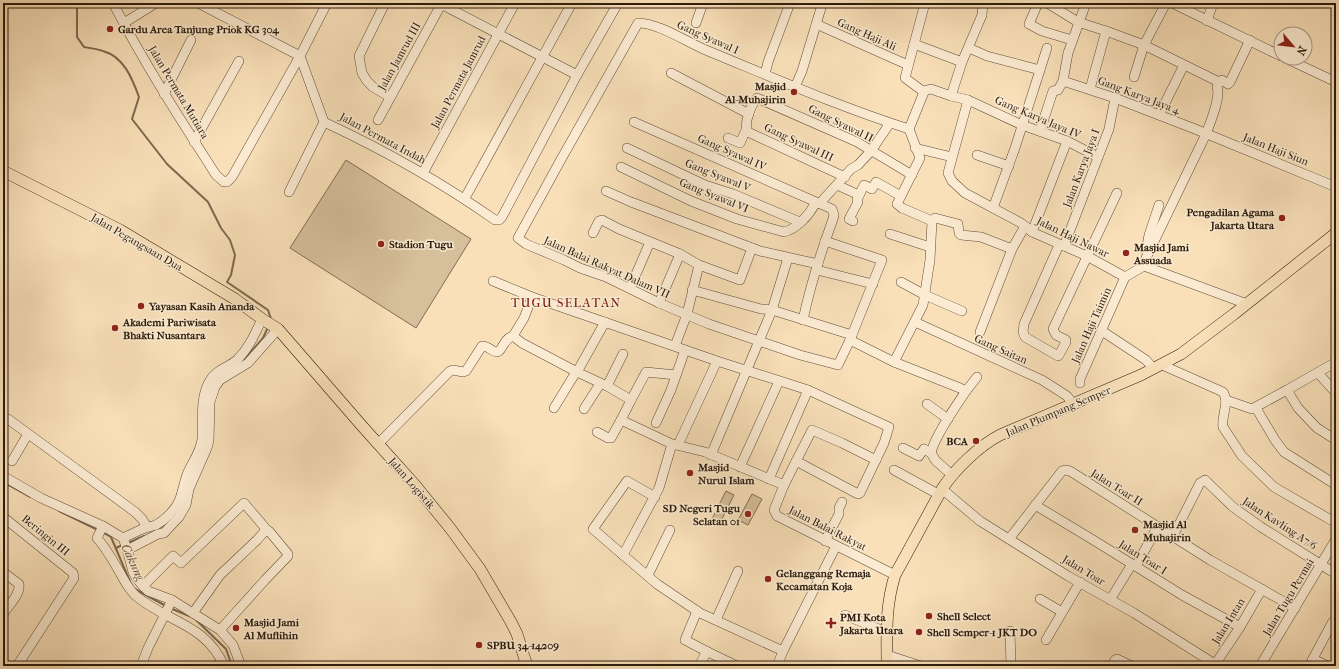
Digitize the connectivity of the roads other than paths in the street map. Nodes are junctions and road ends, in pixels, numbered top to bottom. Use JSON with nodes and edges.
{"nodes":[{"id":1,"x":114,"y":3,"type":"edge"},
{"id":2,"x":156,"y":3,"type":"edge"},
{"id":3,"x":198,"y":3,"type":"edge"},
{"id":4,"x":328,"y":3,"type":"edge"},
{"id":5,"x":385,"y":3,"type":"edge"},
{"id":6,"x":441,"y":3,"type":"edge"},
{"id":7,"x":515,"y":3,"type":"edge"},
{"id":8,"x":572,"y":3,"type":"edge"},
{"id":9,"x":618,"y":3,"type":"edge"},
{"id":10,"x":703,"y":3,"type":"edge"},
{"id":11,"x":790,"y":3,"type":"edge"},
{"id":12,"x":817,"y":3,"type":"edge"},
{"id":13,"x":925,"y":3,"type":"edge"},
{"id":14,"x":983,"y":3,"type":"edge"},
{"id":15,"x":1038,"y":3,"type":"edge"},
{"id":16,"x":1047,"y":3,"type":"edge"},
{"id":17,"x":1086,"y":3,"type":"edge"},
{"id":18,"x":1166,"y":3,"type":"edge"},
{"id":19,"x":1172,"y":3,"type":"edge"},
{"id":20,"x":1213,"y":3,"type":"edge"},
{"id":21,"x":1207,"y":21,"type":"junction"},
{"id":22,"x":1078,"y":22,"type":"junction"},
{"id":23,"x":124,"y":23,"type":"junction"},
{"id":24,"x":696,"y":23,"type":"dead end"},
{"id":25,"x":816,"y":24,"type":"junction"},
{"id":26,"x":1106,"y":31,"type":"junction"},
{"id":27,"x":497,"y":34,"type":"junction"},
{"id":28,"x":191,"y":40,"type":"dead end"},
{"id":29,"x":1072,"y":40,"type":"junction"},
{"id":30,"x":1250,"y":40,"type":"junction"},
{"id":31,"x":914,"y":44,"type":"junction"},
{"id":32,"x":1144,"y":45,"type":"junction"},
{"id":33,"x":969,"y":48,"type":"junction"},
{"id":34,"x":1047,"y":48,"type":"dead end"},
{"id":35,"x":1273,"y":52,"type":"edge"},
{"id":36,"x":300,"y":56,"type":"junction"},
{"id":37,"x":542,"y":57,"type":"junction"},
{"id":38,"x":239,"y":61,"type":"dead end"},
{"id":39,"x":962,"y":62,"type":"junction"},
{"id":40,"x":908,"y":65,"type":"junction"},
{"id":41,"x":1184,"y":65,"type":"junction"},
{"id":42,"x":1302,"y":66,"type":"edge"},
{"id":43,"x":1040,"y":70,"type":"junction"},
{"id":44,"x":670,"y":73,"type":"dead end"},
{"id":45,"x":765,"y":74,"type":"junction"},
{"id":46,"x":577,"y":75,"type":"junction"},
{"id":47,"x":1134,"y":77,"type":"dead end"},
{"id":48,"x":1063,"y":81,"type":"junction"},
{"id":49,"x":1219,"y":82,"type":"junction"},
{"id":50,"x":1336,"y":82,"type":"edge"},
{"id":51,"x":795,"y":87,"type":"junction"},
{"id":52,"x":1090,"y":88,"type":"junction"},
{"id":53,"x":923,"y":92,"type":"junction"},
{"id":54,"x":164,"y":94,"type":"junction"},
{"id":55,"x":951,"y":96,"type":"junction"},
{"id":56,"x":390,"y":97,"type":"junction"},
{"id":57,"x":1115,"y":98,"type":"junction"},
{"id":58,"x":968,"y":100,"type":"junction"},
{"id":59,"x":749,"y":114,"type":"junction"},
{"id":60,"x":1158,"y":115,"type":"junction"},
{"id":61,"x":378,"y":120,"type":"dead end"},
{"id":62,"x":324,"y":122,"type":"junction"},
{"id":63,"x":634,"y":122,"type":"dead end"},
{"id":64,"x":890,"y":123,"type":"junction"},
{"id":65,"x":1022,"y":125,"type":"junction"},
{"id":66,"x":746,"y":128,"type":"junction"},
{"id":67,"x":909,"y":129,"type":"junction"},
{"id":68,"x":1040,"y":131,"type":"junction"},
{"id":69,"x":1206,"y":134,"type":"junction"},
{"id":70,"x":728,"y":138,"type":"dead end"},
{"id":71,"x":1067,"y":141,"type":"junction"},
{"id":72,"x":194,"y":142,"type":"junction"},
{"id":73,"x":627,"y":148,"type":"dead end"},
{"id":74,"x":915,"y":148,"type":"junction"},
{"id":75,"x":871,"y":151,"type":"junction"},
{"id":76,"x":977,"y":155,"type":"dead end"},
{"id":77,"x":1098,"y":156,"type":"junction"},
{"id":78,"x":952,"y":157,"type":"junction"},
{"id":79,"x":1009,"y":166,"type":"junction"},
{"id":80,"x":621,"y":167,"type":"dead end"},
{"id":81,"x":3,"y":171,"type":"edge"},
{"id":82,"x":423,"y":173,"type":"junction"},
{"id":83,"x":912,"y":175,"type":"junction"},
{"id":84,"x":845,"y":177,"type":"junction"},
{"id":85,"x":838,"y":185,"type":"junction"},
{"id":86,"x":1336,"y":187,"type":"edge"},
{"id":87,"x":606,"y":191,"type":"dead end"},
{"id":88,"x":289,"y":192,"type":"dead end"},
{"id":89,"x":1117,"y":193,"type":"dead end"},
{"id":90,"x":859,"y":195,"type":"junction"},
{"id":91,"x":901,"y":196,"type":"junction"},
{"id":92,"x":465,"y":198,"type":"junction"},
{"id":93,"x":820,"y":203,"type":"junction"},
{"id":94,"x":1159,"y":205,"type":"dead end"},
{"id":95,"x":994,"y":208,"type":"junction"},
{"id":96,"x":853,"y":221,"type":"dead end"},
{"id":97,"x":932,"y":221,"type":"junction"},
{"id":98,"x":800,"y":222,"type":"junction"},
{"id":99,"x":1028,"y":229,"type":"junction"},
{"id":100,"x":593,"y":232,"type":"dead end"},
{"id":101,"x":1336,"y":233,"type":"edge"},
{"id":102,"x":890,"y":234,"type":"dead end"},
{"id":103,"x":518,"y":239,"type":"joint"},
{"id":104,"x":826,"y":241,"type":"junction"},
{"id":105,"x":650,"y":242,"type":"junction"},
{"id":106,"x":1061,"y":245,"type":"junction"},
{"id":107,"x":930,"y":247,"type":"junction"},
{"id":108,"x":752,"y":248,"type":"junction"},
{"id":109,"x":1012,"y":249,"type":"junction"},
{"id":110,"x":680,"y":254,"type":"junction"},
{"id":111,"x":1088,"y":256,"type":"junction"},
{"id":112,"x":788,"y":258,"type":"junction"},
{"id":113,"x":1145,"y":262,"type":"junction"},
{"id":114,"x":699,"y":265,"type":"junction"},
{"id":115,"x":817,"y":267,"type":"junction"},
{"id":116,"x":1125,"y":277,"type":"junction"},
{"id":117,"x":493,"y":280,"type":"dead end"},
{"id":118,"x":902,"y":282,"type":"dead end"},
{"id":119,"x":873,"y":284,"type":"junction"},
{"id":120,"x":630,"y":288,"type":"junction"},
{"id":121,"x":692,"y":290,"type":"junction"},
{"id":122,"x":925,"y":295,"type":"junction"},
{"id":123,"x":532,"y":297,"type":"junction"},
{"id":124,"x":659,"y":303,"type":"junction"},
{"id":125,"x":1247,"y":304,"type":"junction"},
{"id":126,"x":772,"y":310,"type":"junction"},
{"id":127,"x":962,"y":311,"type":"dead end"},
{"id":128,"x":687,"y":314,"type":"junction"},
{"id":129,"x":803,"y":320,"type":"junction"},
{"id":130,"x":605,"y":322,"type":"junction"},
{"id":131,"x":915,"y":322,"type":"junction"},
{"id":132,"x":270,"y":324,"type":"junction"},
{"id":133,"x":980,"y":332,"type":"dead end"},
{"id":134,"x":1102,"y":332,"type":"junction"},
{"id":135,"x":513,"y":336,"type":"junction"},
{"id":136,"x":851,"y":338,"type":"junction"},
{"id":137,"x":759,"y":341,"type":"junction"},
{"id":138,"x":675,"y":346,"type":"junction"},
{"id":139,"x":685,"y":350,"type":"junction"},
{"id":140,"x":622,"y":354,"type":"dead end"},
{"id":141,"x":717,"y":361,"type":"junction"},
{"id":142,"x":894,"y":362,"type":"junction"},
{"id":143,"x":1336,"y":362,"type":"edge"},
{"id":144,"x":1158,"y":367,"type":"junction"},
{"id":145,"x":746,"y":370,"type":"junction"},
{"id":146,"x":577,"y":372,"type":"junction"},
{"id":147,"x":1318,"y":373,"type":"junction"},
{"id":148,"x":676,"y":375,"type":"junction"},
{"id":149,"x":977,"y":377,"type":"dead end"},
{"id":150,"x":778,"y":381,"type":"junction"},
{"id":151,"x":1080,"y":383,"type":"dead end"},
{"id":152,"x":603,"y":385,"type":"junction"},
{"id":153,"x":808,"y":390,"type":"junction"},
{"id":154,"x":1287,"y":390,"type":"junction"},
{"id":155,"x":966,"y":392,"type":"junction"},
{"id":156,"x":1336,"y":393,"type":"edge"},
{"id":157,"x":632,"y":400,"type":"junction"},
{"id":158,"x":1226,"y":400,"type":"junction"},
{"id":159,"x":927,"y":404,"type":"dead end"},
{"id":160,"x":1073,"y":404,"type":"junction"},
{"id":161,"x":554,"y":408,"type":"dead end"},
{"id":162,"x":1256,"y":408,"type":"junction"},
{"id":163,"x":584,"y":409,"type":"dead end"},
{"id":164,"x":8,"y":419,"type":"dead end"},
{"id":165,"x":948,"y":419,"type":"junction"},
{"id":166,"x":621,"y":420,"type":"junction"},
{"id":167,"x":656,"y":423,"type":"dead end"},
{"id":168,"x":597,"y":432,"type":"dead end"},
{"id":169,"x":28,"y":434,"type":"junction"},
{"id":170,"x":1336,"y":440,"type":"edge"},
{"id":171,"x":378,"y":444,"type":"junction"},
{"id":172,"x":675,"y":445,"type":"junction"},
{"id":173,"x":903,"y":448,"type":"dead end"},
{"id":174,"x":931,"y":453,"type":"junction"},
{"id":175,"x":710,"y":455,"type":"junction"},
{"id":176,"x":876,"y":460,"type":"junction"},
{"id":177,"x":12,"y":461,"type":"dead end"},
{"id":178,"x":796,"y":461,"type":"junction"},
{"id":179,"x":740,"y":467,"type":"junction"},
{"id":180,"x":894,"y":470,"type":"dead end"},
{"id":181,"x":952,"y":475,"type":"junction"},
{"id":182,"x":3,"y":476,"type":"edge"},
{"id":183,"x":769,"y":479,"type":"junction"},
{"id":184,"x":784,"y":485,"type":"junction"},
{"id":185,"x":1336,"y":485,"type":"edge"},
{"id":186,"x":940,"y":491,"type":"junction"},
{"id":187,"x":655,"y":497,"type":"junction"},
{"id":188,"x":842,"y":502,"type":"dead end"},
{"id":189,"x":1035,"y":505,"type":"junction"},
{"id":190,"x":3,"y":517,"type":"edge"},
{"id":191,"x":1336,"y":523,"type":"edge"},
{"id":192,"x":1158,"y":526,"type":"junction"},
{"id":193,"x":147,"y":527,"type":"junction"},
{"id":194,"x":101,"y":529,"type":"junction"},
{"id":195,"x":267,"y":530,"type":"junction"},
{"id":196,"x":670,"y":530,"type":"dead end"},
{"id":197,"x":1173,"y":536,"type":"junction"},
{"id":198,"x":123,"y":539,"type":"junction"},
{"id":199,"x":1009,"y":539,"type":"junction"},
{"id":200,"x":825,"y":540,"type":"junction"},
{"id":201,"x":1336,"y":540,"type":"edge"},
{"id":202,"x":836,"y":546,"type":"junction"},
{"id":203,"x":127,"y":549,"type":"junction"},
{"id":204,"x":625,"y":552,"type":"junction"},
{"id":205,"x":1321,"y":564,"type":"junction"},
{"id":206,"x":1134,"y":565,"type":"junction"},
{"id":207,"x":738,"y":571,"type":"dead end"},
{"id":208,"x":3,"y":572,"type":"edge"},
{"id":209,"x":1336,"y":574,"type":"edge"},
{"id":210,"x":895,"y":575,"type":"junction"},
{"id":211,"x":648,"y":576,"type":"junction"},
{"id":212,"x":1080,"y":582,"type":"junction"},
{"id":213,"x":143,"y":586,"type":"junction"},
{"id":214,"x":1262,"y":589,"type":"junction"},
{"id":215,"x":1040,"y":599,"type":"dead end"},
{"id":216,"x":1110,"y":600,"type":"junction"},
{"id":217,"x":171,"y":601,"type":"junction"},
{"id":218,"x":1295,"y":608,"type":"junction"},
{"id":219,"x":697,"y":611,"type":"junction"},
{"id":220,"x":1062,"y":612,"type":"junction"},
{"id":221,"x":163,"y":613,"type":"junction"},
{"id":222,"x":193,"y":613,"type":"junction"},
{"id":223,"x":3,"y":614,"type":"edge"},
{"id":224,"x":844,"y":615,"type":"dead end"},
{"id":225,"x":1336,"y":619,"type":"edge"},
{"id":226,"x":716,"y":620,"type":"junction"},
{"id":227,"x":1240,"y":627,"type":"junction"},
{"id":228,"x":220,"y":630,"type":"junction"},
{"id":229,"x":1010,"y":631,"type":"dead end"},
{"id":230,"x":886,"y":632,"type":"junction"},
{"id":231,"x":1046,"y":640,"type":"dead end"},
{"id":232,"x":783,"y":650,"type":"junction"},
{"id":233,"x":707,"y":653,"type":"junction"},
{"id":234,"x":887,"y":660,"type":"edge"},
{"id":235,"x":1311,"y":662,"type":"edge"},
{"id":236,"x":1216,"y":665,"type":"edge"},
{"id":237,"x":1265,"y":665,"type":"edge"},
{"id":238,"x":17,"y":666,"type":"edge"},
{"id":239,"x":141,"y":666,"type":"edge"},
{"id":240,"x":224,"y":666,"type":"edge"},
{"id":241,"x":241,"y":666,"type":"edge"},
{"id":242,"x":527,"y":666,"type":"edge"},
{"id":243,"x":699,"y":666,"type":"edge"},
{"id":244,"x":737,"y":666,"type":"edge"},
{"id":245,"x":777,"y":666,"type":"edge"},
{"id":246,"x":921,"y":666,"type":"edge"},
{"id":247,"x":1011,"y":666,"type":"edge"},
{"id":248,"x":1112,"y":666,"type":"edge"},
{"id":249,"x":1132,"y":666,"type":"edge"},
{"id":250,"x":1328,"y":666,"type":"edge"}],
"edges":[{"from":1,"to":23,"type":"street","name":"Jalan Permata Mutiara"},
{"from":2,"to":23,"type":"street"},
{"from":3,"to":36,"type":"street"},
{"from":4,"to":36,"type":"street"},
{"from":5,"to":56,"type":"street"},
{"from":6,"to":27,"type":"street"},
{"from":6,"to":56,"type":"street","name":"Jalan Jamrud III"},
{"from":7,"to":27,"type":"street","name":"Jalan Permata Jamrud"},
{"from":8,"to":37,"type":"street"},
{"from":9,"to":46,"type":"street"},
{"from":10,"to":24,"type":"street"},
{"from":11,"to":45,"type":"street"},
{"from":12,"to":25,"type":"street"},
{"from":13,"to":31,"type":"street"},
{"from":14,"to":33,"type":"street"},
{"from":15,"to":29,"type":"street"},
{"from":16,"to":22,"type":"street"},
{"from":17,"to":22,"type":"street"},
{"from":18,"to":32,"type":"street"},
{"from":19,"to":21,"type":"street"},
{"from":20,"to":21,"type":"street"},
{"from":21,"to":30,"type":"street"},
{"from":22,"to":26,"type":"street"},
{"from":22,"to":29,"type":"street"},
{"from":23,"to":54,"type":"street","name":"Jalan Permata Mutiara"},
{"from":25,"to":40,"type":"street","name":"Gang Haji Ali"},
{"from":25,"to":51,"type":"street"},
{"from":26,"to":32,"type":"street"},
{"from":26,"to":52,"type":"street"},
{"from":27,"to":37,"type":"street"},
{"from":27,"to":82,"type":"street","name":"Jalan Permata Jamrud"},
{"from":28,"to":54,"type":"street"},
{"from":29,"to":48,"type":"street"},
{"from":30,"to":35,"type":"street"},
{"from":30,"to":49,"type":"street"},
{"from":31,"to":39,"type":"street"},
{"from":31,"to":40,"type":"street"},
{"from":32,"to":41,"type":"street"},
{"from":32,"to":47,"type":"street"},
{"from":33,"to":39,"type":"street"},
{"from":33,"to":43,"type":"street"},
{"from":34,"to":43,"type":"street"},
{"from":36,"to":62,"type":"street","name":"Jalan Permata Indah"},
{"from":36,"to":72,"type":"street","name":"Jalan Permata Mutiara"},
{"from":37,"to":46,"type":"street"},
{"from":37,"to":92,"type":"street"},
{"from":38,"to":72,"type":"street"},
{"from":39,"to":55,"type":"street"},
{"from":40,"to":53,"type":"street"},
{"from":41,"to":49,"type":"street"},
{"from":41,"to":60,"type":"street"},
{"from":42,"to":50,"type":"street"},
{"from":43,"to":65,"type":"street"},
{"from":44,"to":59,"type":"street"},
{"from":45,"to":51,"type":"street","name":"Gang Syawal I"},
{"from":45,"to":103,"type":"street","name":"Gang Syawal I"},
{"from":46,"to":92,"type":"street"},
{"from":48,"to":52,"type":"street","name":"Gang Karya Jaya 4"},
{"from":48,"to":68,"type":"street"},
{"from":49,"to":69,"type":"street"},
{"from":51,"to":64,"type":"street","name":"Gang Syawal I"},
{"from":52,"to":57,"type":"street","name":"Gang Karya Jaya 4"},
{"from":53,"to":55,"type":"street","name":"Gang Karya Jaya IV"},
{"from":53,"to":67,"type":"street"},
{"from":54,"to":72,"type":"street","name":"Jalan Permata Mutiara"},
{"from":55,"to":58,"type":"street","name":"Gang Karya Jaya IV"},
{"from":56,"to":61,"type":"street","name":"Jalan Jamrud III"},
{"from":57,"to":60,"type":"street","name":"Gang Karya Jaya 4"},
{"from":57,"to":77,"type":"street","name":"Jalan Karya Jaya I"},
{"from":58,"to":65,"type":"street","name":"Gang Karya Jaya IV"},
{"from":58,"to":78,"type":"street","name":"Jalan Haji Nawar"},
{"from":59,"to":66,"type":"street"},
{"from":59,"to":75,"type":"street","name":"Gang Syawal II"},
{"from":60,"to":69,"type":"street","name":"Gang Karya Jaya 4"},
{"from":62,"to":82,"type":"street","name":"Jalan Permata Indah"},
{"from":62,"to":88,"type":"street"},
{"from":63,"to":93,"type":"street","name":"Gang Syawal IV"},
{"from":64,"to":67,"type":"street","name":"Gang Syawal I"},
{"from":64,"to":75,"type":"street","name":"Gang Syawal VI"},
{"from":65,"to":68,"type":"street","name":"Gang Karya Jaya IV"},
{"from":65,"to":79,"type":"street"},
{"from":66,"to":70,"type":"street"},
{"from":66,"to":84,"type":"street","name":"Gang Syawal III"},
{"from":67,"to":74,"type":"street"},
{"from":68,"to":71,"type":"street","name":"Gang Karya Jaya IV"},
{"from":69,"to":86,"type":"street","name":"Jalan Haji Siun"},
{"from":69,"to":113,"type":"street"},
{"from":71,"to":77,"type":"street","name":"Gang Karya Jaya IV"},
{"from":71,"to":99,"type":"street"},
{"from":73,"to":98,"type":"street","name":"Gang Syawal V"},
{"from":74,"to":78,"type":"street"},
{"from":74,"to":83,"type":"street"},
{"from":75,"to":83,"type":"street","name":"Gang Syawal II"},
{"from":75,"to":84,"type":"street","name":"Gang Syawal VI"},
{"from":76,"to":79,"type":"street"},
{"from":77,"to":106,"type":"street","name":"Jalan Karya Jaya I"},
{"from":78,"to":95,"type":"street","name":"Jalan Haji Nawar"},
{"from":79,"to":95,"type":"street"},
{"from":80,"to":98,"type":"street","name":"Gang Syawal VI"},
{"from":81,"to":132,"type":"main road","name":"Jalan Pegangsaan Dua"},
{"from":82,"to":92,"type":"street","name":"Jalan Permata Indah"},
{"from":83,"to":91,"type":"street"},
{"from":84,"to":85,"type":"street","name":"Gang Syawal VI"},
{"from":85,"to":90,"type":"street"},
{"from":85,"to":93,"type":"street","name":"Gang Syawal VI"},
{"from":87,"to":108,"type":"street"},
{"from":89,"to":111,"type":"street"},
{"from":90,"to":91,"type":"street"},
{"from":90,"to":96,"type":"street"},
{"from":91,"to":97,"type":"street"},
{"from":93,"to":98,"type":"street","name":"Gang Syawal VI"},
{"from":93,"to":104,"type":"street","name":"Gang Syawal IV"},
{"from":94,"to":113,"type":"street"},
{"from":95,"to":99,"type":"street","name":"Jalan Haji Nawar"},
{"from":97,"to":107,"type":"street"},
{"from":97,"to":109,"type":"street"},
{"from":99,"to":106,"type":"street","name":"Jalan Haji Nawar"},
{"from":99,"to":109,"type":"street"},
{"from":100,"to":105,"type":"street"},
{"from":101,"to":125,"type":"main road","name":"Jalan Plumpang Semper"},
{"from":102,"to":107,"type":"street"},
{"from":103,"to":120,"type":"street","name":"Jalan Balai Rakyat Dalam VII"},
{"from":104,"to":115,"type":"street"},
{"from":104,"to":119,"type":"street"},
{"from":105,"to":110,"type":"street"},
{"from":105,"to":120,"type":"street"},
{"from":106,"to":111,"type":"street","name":"Jalan Haji Nawar"},
{"from":106,"to":111,"type":"street","name":"Jalan Karya Jaya I"},
{"from":107,"to":122,"type":"street"},
{"from":108,"to":112,"type":"street"},
{"from":108,"to":114,"type":"street"},
{"from":109,"to":133,"type":"street"},
{"from":110,"to":114,"type":"street"},
{"from":110,"to":124,"type":"street"},
{"from":111,"to":116,"type":"street","name":"Jalan Haji Nawar"},
{"from":112,"to":115,"type":"street"},
{"from":112,"to":126,"type":"street"},
{"from":113,"to":116,"type":"street"},
{"from":113,"to":125,"type":"street"},
{"from":114,"to":121,"type":"street"},
{"from":115,"to":119,"type":"street"},
{"from":115,"to":129,"type":"street"},
{"from":116,"to":134,"type":"street","name":"Jalan Haji Taimin"},
{"from":117,"to":123,"type":"street"},
{"from":118,"to":122,"type":"street"},
{"from":119,"to":136,"type":"street"},
{"from":120,"to":124,"type":"street","name":"Jalan Balai Rakyat Dalam VII"},
{"from":121,"to":126,"type":"street"},
{"from":121,"to":128,"type":"street"},
{"from":122,"to":127,"type":"street"},
{"from":122,"to":131,"type":"street"},
{"from":123,"to":130,"type":"street"},
{"from":123,"to":135,"type":"street"},
{"from":124,"to":128,"type":"street","name":"Jalan Balai Rakyat Dalam VII"},
{"from":125,"to":144,"type":"main road","name":"Jalan Plumpang Semper"},
{"from":126,"to":129,"type":"street"},
{"from":126,"to":137,"type":"street"},
{"from":128,"to":137,"type":"street","name":"Jalan Balai Rakyat Dalam VII"},
{"from":128,"to":138,"type":"street"},
{"from":129,"to":136,"type":"street"},
{"from":130,"to":138,"type":"street"},
{"from":130,"to":146,"type":"street"},
{"from":131,"to":142,"type":"street"},
{"from":131,"to":160,"type":"street","name":"Gang Saitan"},
{"from":132,"to":171,"type":"main road","name":"Jalan Logistik"},
{"from":132,"to":193,"type":"street"},
{"from":132,"to":203,"type":"street"},
{"from":134,"to":144,"type":"street"},
{"from":134,"to":151,"type":"street","name":"Jalan Haji Taimin"},
{"from":135,"to":146,"type":"street"},
{"from":135,"to":171,"type":"street"},
{"from":136,"to":137,"type":"street","name":"Jalan Balai Rakyat Dalam VII"},
{"from":136,"to":142,"type":"street"},
{"from":137,"to":145,"type":"street"},
{"from":138,"to":139,"type":"street"},
{"from":139,"to":141,"type":"street"},
{"from":139,"to":148,"type":"street"},
{"from":140,"to":152,"type":"street"},
{"from":141,"to":145,"type":"street"},
{"from":141,"to":172,"type":"street"},
{"from":142,"to":155,"type":"street"},
{"from":143,"to":147,"type":"street"},
{"from":144,"to":158,"type":"street"},
{"from":144,"to":160,"type":"main road","name":"Jalan Plumpang Semper"},
{"from":145,"to":150,"type":"street"},
{"from":145,"to":175,"type":"street"},
{"from":146,"to":152,"type":"street"},
{"from":146,"to":161,"type":"street"},
{"from":147,"to":154,"type":"street"},
{"from":147,"to":156,"type":"street"},
{"from":148,"to":157,"type":"street"},
{"from":148,"to":167,"type":"street"},
{"from":149,"to":155,"type":"street"},
{"from":150,"to":153,"type":"street"},
{"from":150,"to":179,"type":"street"},
{"from":152,"to":157,"type":"street"},
{"from":152,"to":163,"type":"street"},
{"from":153,"to":176,"type":"street"},
{"from":153,"to":183,"type":"street"},
{"from":154,"to":162,"type":"street"},
{"from":154,"to":170,"type":"street"},
{"from":155,"to":165,"type":"street"},
{"from":157,"to":166,"type":"street"},
{"from":158,"to":162,"type":"street"},
{"from":158,"to":191,"type":"street"},
{"from":159,"to":165,"type":"street"},
{"from":160,"to":181,"type":"main road","name":"Jalan Plumpang Semper"},
{"from":162,"to":185,"type":"street"},
{"from":164,"to":169,"type":"street"},
{"from":165,"to":174,"type":"street"},
{"from":166,"to":168,"type":"street"},
{"from":166,"to":172,"type":"street"},
{"from":169,"to":177,"type":"street"},
{"from":169,"to":193,"type":"street"},
{"from":171,"to":242,"type":"main road","name":"Jalan Logistik"},
{"from":172,"to":175,"type":"street"},
{"from":172,"to":187,"type":"street"},
{"from":173,"to":174,"type":"street"},
{"from":174,"to":181,"type":"street"},
{"from":175,"to":179,"type":"street"},
{"from":176,"to":178,"type":"street"},
{"from":176,"to":178,"type":"street"},
{"from":178,"to":184,"type":"street"},
{"from":179,"to":183,"type":"street"},
{"from":180,"to":186,"type":"street","name":"Jalan Toar"},
{"from":181,"to":186,"type":"main road","name":"Jalan Plumpang Semper"},
{"from":182,"to":194,"type":"street"},
{"from":183,"to":184,"type":"street"},
{"from":184,"to":200,"type":"street","name":"Jalan Balai Rakyat"},
{"from":186,"to":199,"type":"street","name":"Jalan Toar"},
{"from":186,"to":210,"type":"main road","name":"Jalan Plumpang Semper"},
{"from":187,"to":204,"type":"street"},
{"from":187,"to":204,"type":"street"},
{"from":188,"to":200,"type":"street"},
{"from":189,"to":192,"type":"street","name":"Jalan Toar II"},
{"from":189,"to":199,"type":"street","name":"Jalan Toar II"},
{"from":189,"to":206,"type":"street","name":"Jalan Toar I"},
{"from":190,"to":238,"type":"street","name":"Beringin III"},
{"from":192,"to":197,"type":"street","name":"Jalan Toar II"},
{"from":192,"to":206,"type":"street"},
{"from":193,"to":198,"type":"street"},
{"from":194,"to":198,"type":"street"},
{"from":194,"to":221,"type":"street"},
{"from":195,"to":213,"type":"street"},
{"from":195,"to":222,"type":"street"},
{"from":195,"to":228,"type":"street"},
{"from":196,"to":211,"type":"street"},
{"from":197,"to":205,"type":"street","name":"Jalan Kavling A7/6"},
{"from":197,"to":214,"type":"street","name":"Jalan Toar II"},
{"from":198,"to":203,"type":"street"},
{"from":199,"to":212,"type":"street","name":"Jalan Toar"},
{"from":200,"to":202,"type":"street","name":"Jalan Balai Rakyat"},
{"from":201,"to":205,"type":"street","name":"Jalan Tugu Permai"},
{"from":202,"to":210,"type":"street","name":"Jalan Balai Rakyat"},
{"from":202,"to":232,"type":"street"},
{"from":203,"to":213,"type":"street"},
{"from":204,"to":211,"type":"street"},
{"from":205,"to":209,"type":"street"},
{"from":205,"to":218,"type":"street","name":"Jalan Tugu Permai"},
{"from":206,"to":216,"type":"street"},
{"from":206,"to":227,"type":"street","name":"Jalan Toar I"},
{"from":207,"to":226,"type":"street"},
{"from":208,"to":223,"type":"street"},
{"from":210,"to":230,"type":"main road","name":"Jalan Plumpang Semper"},
{"from":211,"to":219,"type":"street"},
{"from":212,"to":216,"type":"street","name":"Jalan Toar"},
{"from":212,"to":220,"type":"street"},
{"from":213,"to":217,"type":"street"},
{"from":214,"to":218,"type":"street","name":"Jalan Toar II"},
{"from":214,"to":227,"type":"street","name":"Jalan Intan"},
{"from":215,"to":220,"type":"street"},
{"from":216,"to":236,"type":"street","name":"Jalan Toar"},
{"from":217,"to":221,"type":"street"},
{"from":217,"to":222,"type":"street"},
{"from":218,"to":237,"type":"street","name":"Jalan Tugu Permai"},
{"from":219,"to":226,"type":"street"},
{"from":219,"to":233,"type":"street"},
{"from":220,"to":231,"type":"street"},
{"from":221,"to":239,"type":"street"},
{"from":221,"to":240,"type":"street"},
{"from":222,"to":228,"type":"street"},
{"from":224,"to":230,"type":"street"},
{"from":225,"to":235,"type":"street"},
{"from":226,"to":232,"type":"street"},
{"from":227,"to":236,"type":"street","name":"Jalan Intan"},
{"from":228,"to":241,"type":"street"},
{"from":229,"to":247,"type":"street"},
{"from":230,"to":234,"type":"main road","name":"Jalan Plumpang Semper"},
{"from":232,"to":245,"type":"street"},
{"from":233,"to":243,"type":"street"},
{"from":233,"to":244,"type":"street"},
{"from":234,"to":246,"type":"street"},
{"from":235,"to":250,"type":"street"},
{"from":248,"to":249,"type":"street"}]}
